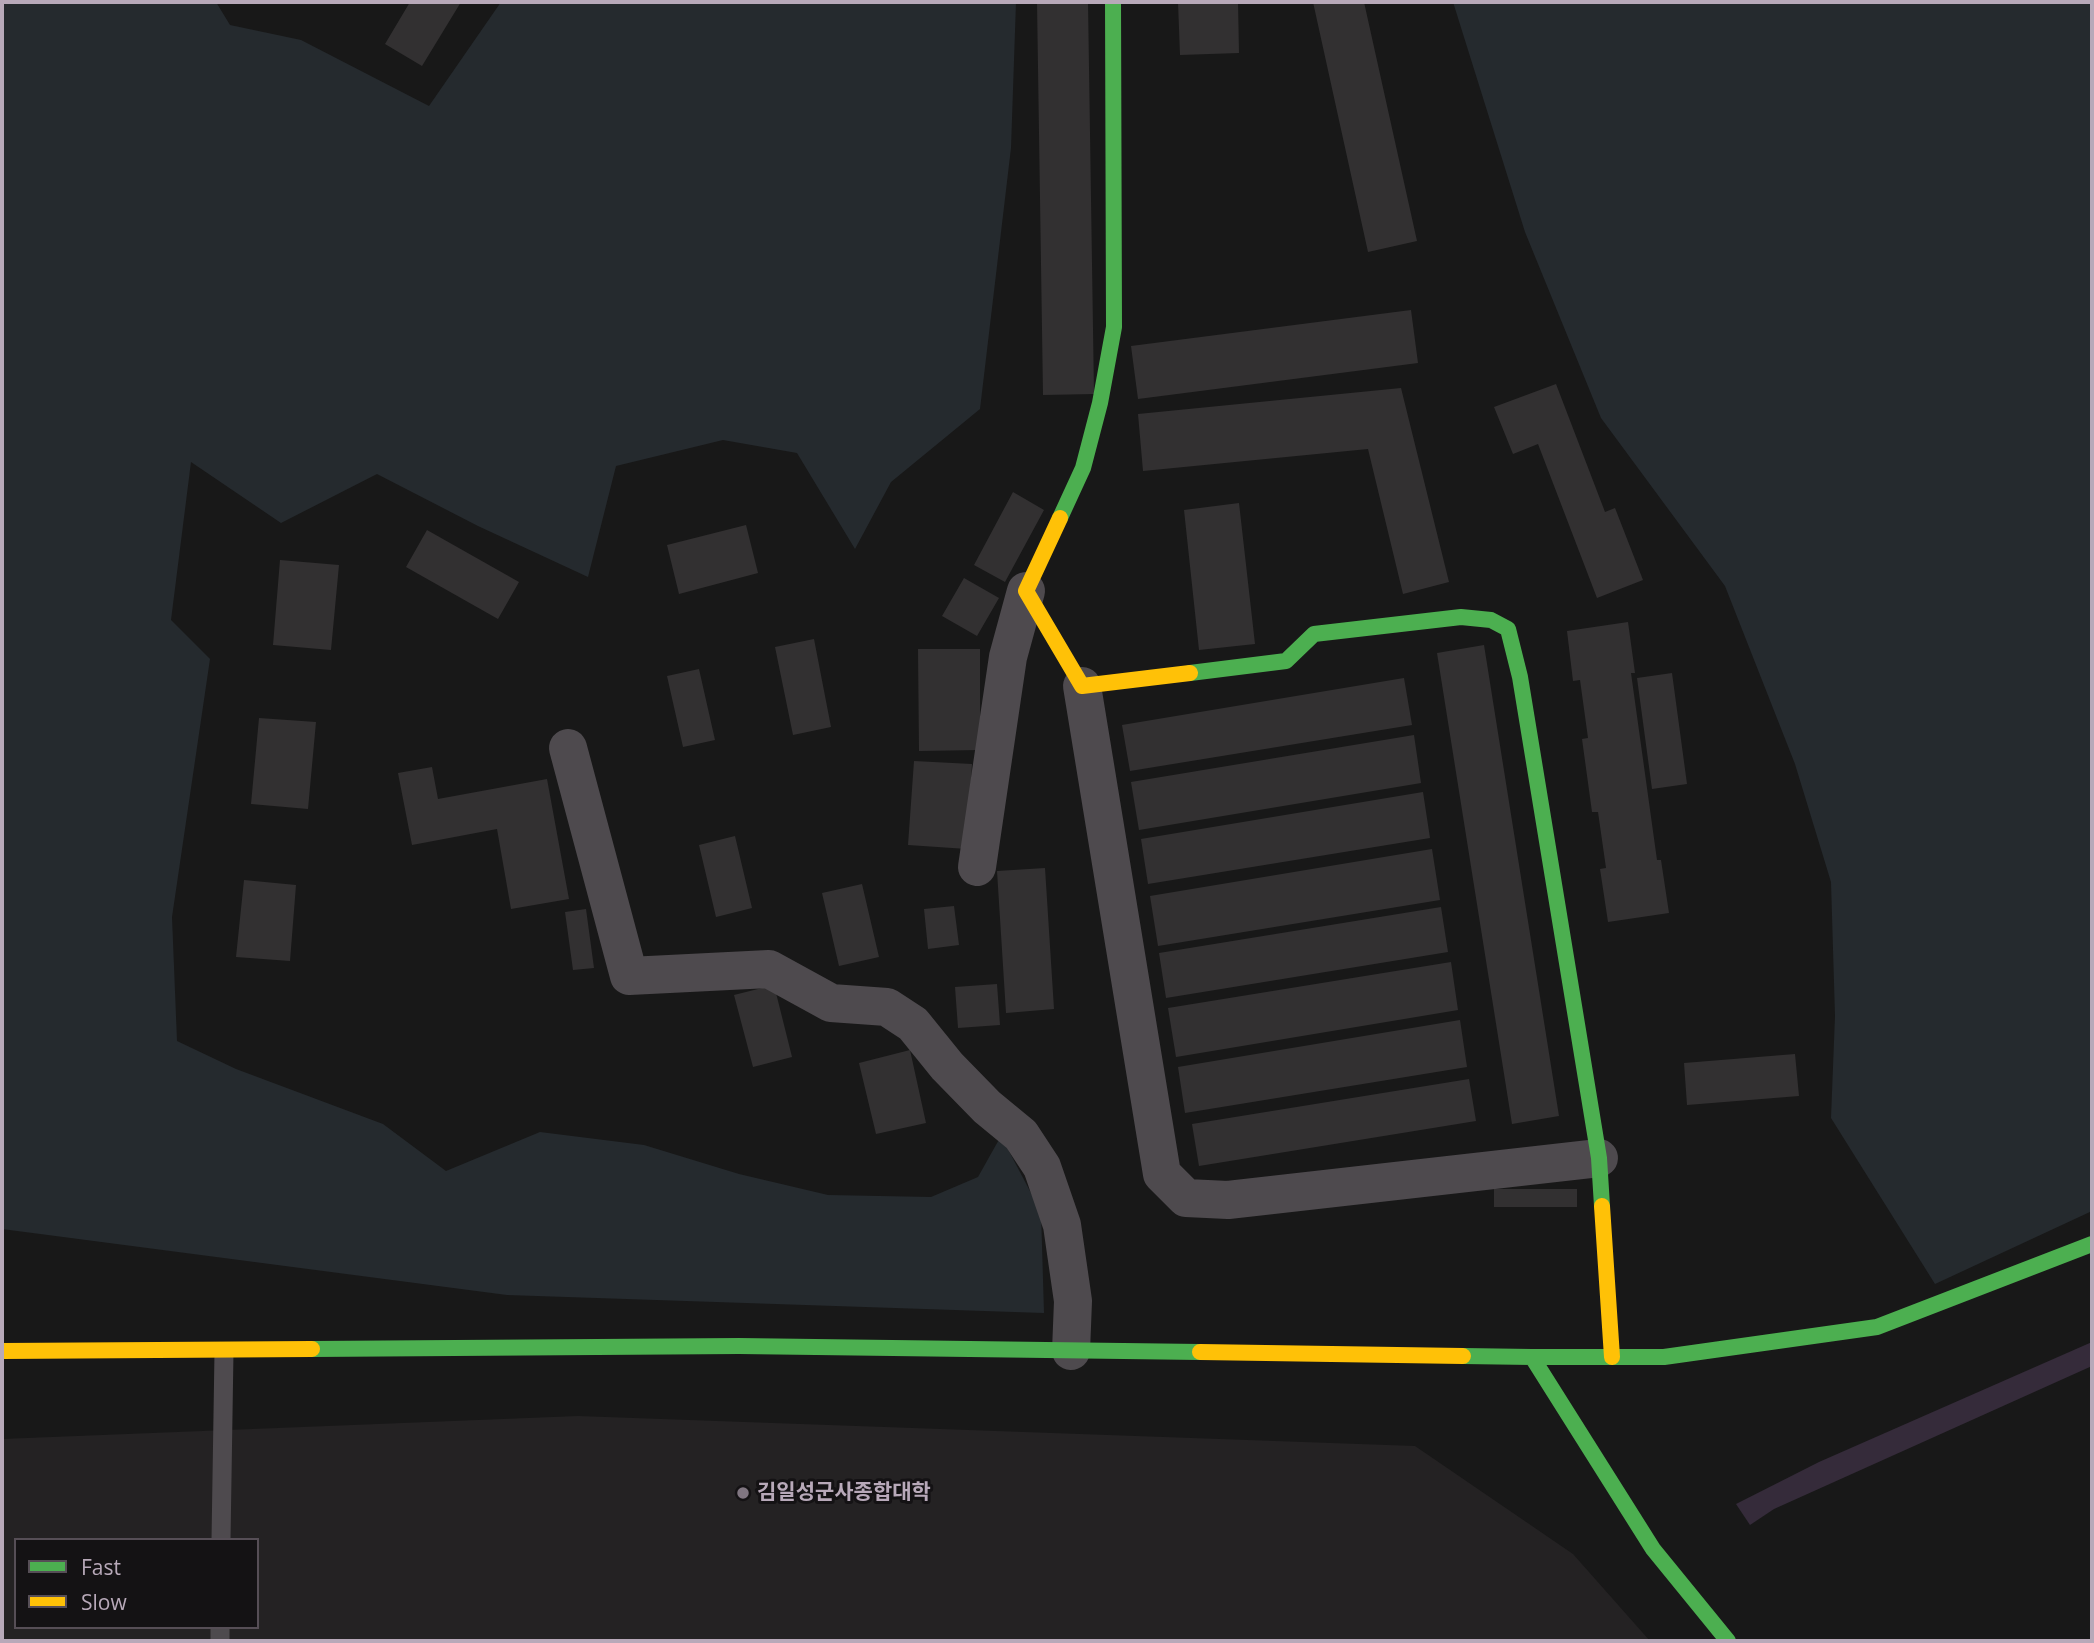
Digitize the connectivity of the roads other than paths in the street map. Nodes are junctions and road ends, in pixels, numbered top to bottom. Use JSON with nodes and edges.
{"nodes":[{"id":1,"x":1113,"y":2,"type":"edge"},
{"id":2,"x":1026,"y":591,"type":"junction"},
{"id":3,"x":1082,"y":686,"type":"junction"},
{"id":4,"x":568,"y":748,"type":"dead end"},
{"id":5,"x":977,"y":867,"type":"dead end"},
{"id":6,"x":1599,"y":1158,"type":"junction"},
{"id":7,"x":2092,"y":1244,"type":"edge"},
{"id":8,"x":2,"y":1350,"type":"edge"},
{"id":9,"x":1071,"y":1351,"type":"junction"},
{"id":10,"x":224,"y":1352,"type":"junction"},
{"id":11,"x":1532,"y":1357,"type":"junction"},
{"id":12,"x":1612,"y":1357,"type":"junction"},
{"id":13,"x":221,"y":1538,"type":"edge"},
{"id":14,"x":1728,"y":1641,"type":"edge"}],
"edges":[{"from":1,"to":2,"type":"street"},
{"from":2,"to":3,"type":"street"},
{"from":2,"to":5,"type":"street"},
{"from":3,"to":6,"type":"street"},
{"from":3,"to":6,"type":"street"},
{"from":4,"to":9,"type":"street"},
{"from":6,"to":12,"type":"street"},
{"from":7,"to":12,"type":"street"},
{"from":8,"to":10,"type":"street"},
{"from":9,"to":10,"type":"street"},
{"from":9,"to":11,"type":"street"},
{"from":10,"to":13,"type":"lane"},
{"from":11,"to":12,"type":"street"},
{"from":11,"to":14,"type":"street"}]}
